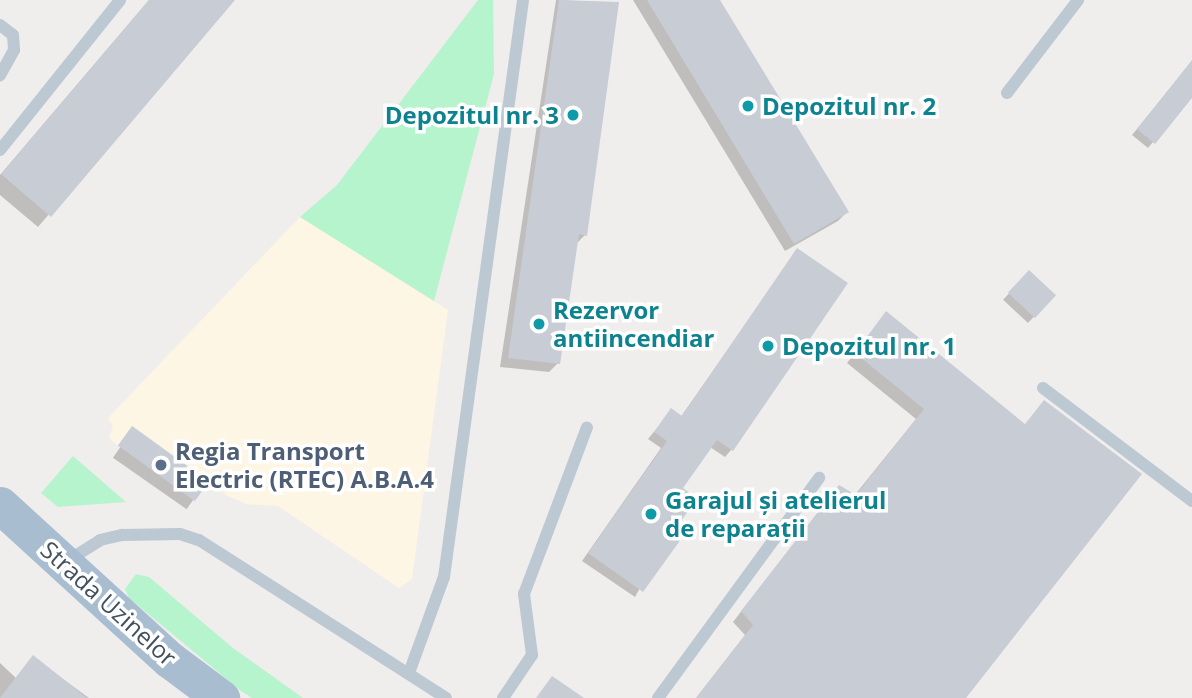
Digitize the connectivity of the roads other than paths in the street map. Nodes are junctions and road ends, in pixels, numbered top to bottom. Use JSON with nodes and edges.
{"nodes":[{"id":1,"x":120,"y":0,"type":"edge"},
{"id":2,"x":523,"y":0,"type":"edge"},
{"id":3,"x":1078,"y":0,"type":"edge"},
{"id":4,"x":0,"y":25,"type":"edge"},
{"id":5,"x":0,"y":75,"type":"edge"},
{"id":6,"x":1007,"y":93,"type":"dead end"},
{"id":7,"x":0,"y":141,"type":"edge"},
{"id":8,"x":0,"y":149,"type":"edge"},
{"id":9,"x":1043,"y":388,"type":"dead end"},
{"id":10,"x":587,"y":427,"type":"dead end"},
{"id":11,"x":819,"y":478,"type":"dead end"},
{"id":12,"x":1192,"y":501,"type":"edge"},
{"id":13,"x":0,"y":505,"type":"edge"},
{"id":14,"x":63,"y":565,"type":"junction"},
{"id":15,"x":409,"y":673,"type":"junction"},
{"id":16,"x":221,"y":698,"type":"edge"},
{"id":17,"x":446,"y":698,"type":"edge"},
{"id":18,"x":503,"y":698,"type":"edge"},
{"id":19,"x":658,"y":698,"type":"edge"}],
"edges":[{"from":1,"to":8,"type":"lane"},
{"from":2,"to":15,"type":"lane"},
{"from":3,"to":6,"type":"lane"},
{"from":4,"to":5,"type":"lane"},
{"from":7,"to":8,"type":"lane"},
{"from":9,"to":12,"type":"lane"},
{"from":10,"to":18,"type":"lane"},
{"from":11,"to":19,"type":"lane"},
{"from":13,"to":14,"type":"main road","name":"Strada Uzinelor"},
{"from":14,"to":15,"type":"lane"},
{"from":14,"to":16,"type":"main road","name":"Strada Uzinelor"},
{"from":15,"to":17,"type":"lane"}]}
